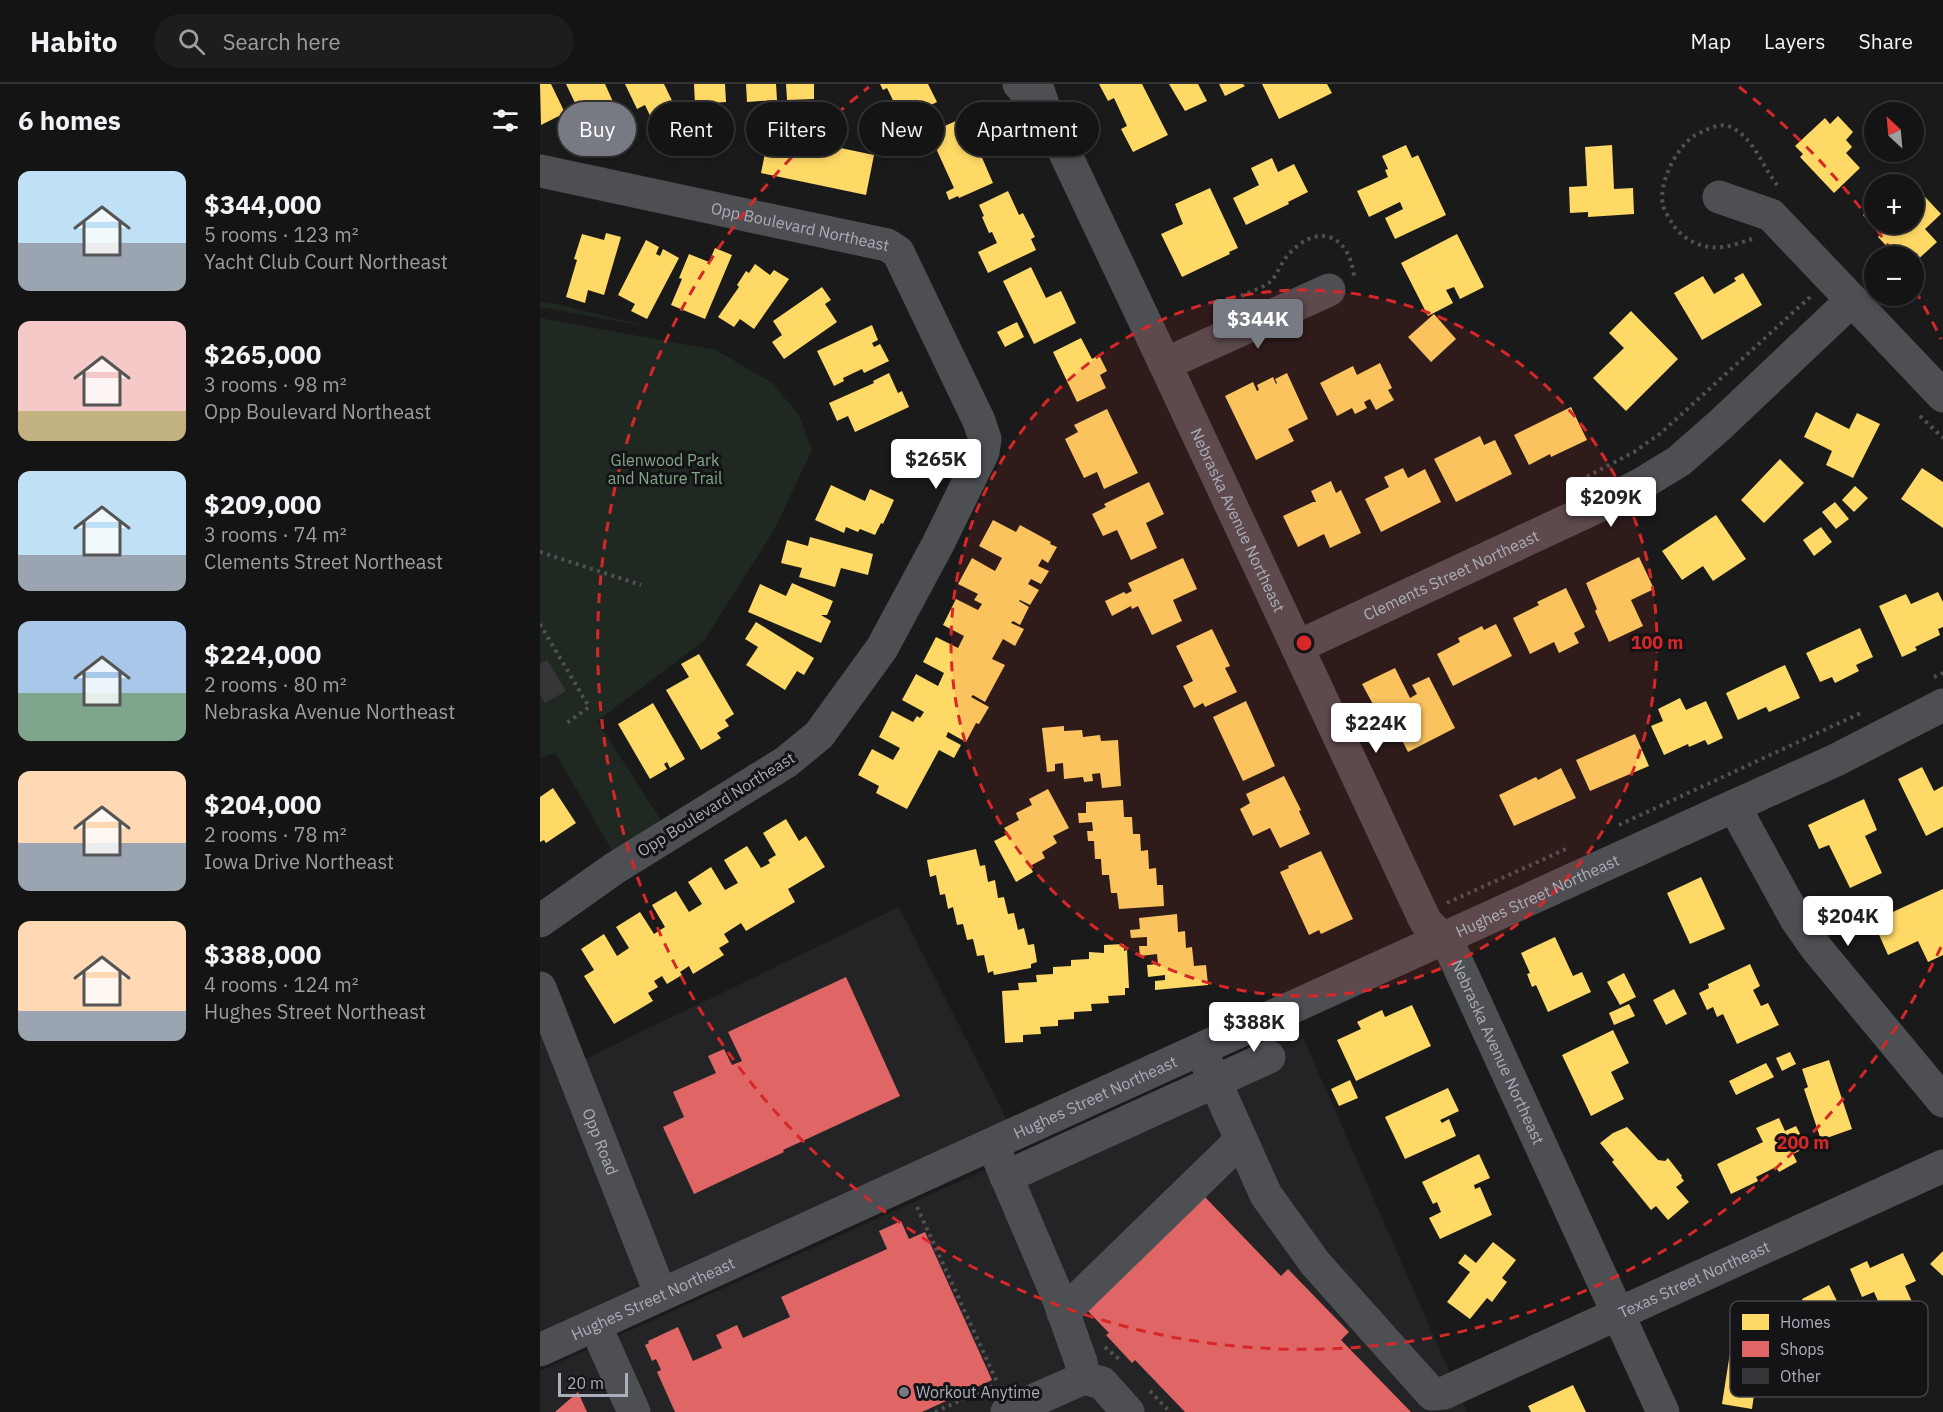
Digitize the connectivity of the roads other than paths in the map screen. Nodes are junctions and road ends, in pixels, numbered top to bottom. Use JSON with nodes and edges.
{"nodes":[{"id":1,"x":1019,"y":84,"type":"edge"},
{"id":2,"x":1041,"y":99,"type":"edge"},
{"id":3,"x":540,"y":171,"type":"edge"},
{"id":4,"x":1719,"y":197,"type":"dead end"},
{"id":5,"x":1329,"y":290,"type":"dead end"},
{"id":6,"x":1852,"y":300,"type":"junction"},
{"id":7,"x":1166,"y":364,"type":"junction"},
{"id":8,"x":1943,"y":396,"type":"edge"},
{"id":9,"x":1298,"y":647,"type":"junction"},
{"id":10,"x":1943,"y":705,"type":"edge"},
{"id":11,"x":1734,"y":806,"type":"junction"},
{"id":12,"x":540,"y":921,"type":"edge"},
{"id":13,"x":1443,"y":939,"type":"junction"},
{"id":14,"x":540,"y":988,"type":"edge"},
{"id":15,"x":1201,"y":1050,"type":"junction"},
{"id":16,"x":1269,"y":1057,"type":"dead end"},
{"id":17,"x":1215,"y":1082,"type":"junction"},
{"id":18,"x":1943,"y":1101,"type":"edge"},
{"id":19,"x":1241,"y":1140,"type":"junction"},
{"id":20,"x":992,"y":1144,"type":"junction"},
{"id":21,"x":1943,"y":1166,"type":"edge"},
{"id":22,"x":1006,"y":1177,"type":"junction"},
{"id":23,"x":661,"y":1295,"type":"junction"},
{"id":24,"x":1063,"y":1313,"type":"junction"},
{"id":25,"x":1619,"y":1314,"type":"junction"},
{"id":26,"x":595,"y":1325,"type":"junction"},
{"id":27,"x":540,"y":1350,"type":"edge"},
{"id":28,"x":1084,"y":1378,"type":"junction"},
{"id":29,"x":1002,"y":1398,"type":"edge"},
{"id":30,"x":1448,"y":1402,"type":"edge"},
{"id":31,"x":634,"y":1412,"type":"edge"},
{"id":32,"x":1128,"y":1412,"type":"edge"},
{"id":33,"x":1663,"y":1412,"type":"edge"}],
"edges":[{"from":1,"to":2,"type":"street","name":"Nebraska Avenue Northeast"},
{"from":2,"to":7,"type":"street","name":"Nebraska Avenue Northeast"},
{"from":3,"to":12,"type":"street","name":"Opp Boulevard Northeast"},
{"from":4,"to":6,"type":"street"},
{"from":5,"to":7,"type":"street"},
{"from":6,"to":8,"type":"street"},
{"from":6,"to":9,"type":"street","name":"Clements Street Northeast"},
{"from":7,"to":9,"type":"street","name":"Nebraska Avenue Northeast"},
{"from":9,"to":13,"type":"street","name":"Nebraska Avenue Northeast"},
{"from":10,"to":11,"type":"street","name":"Hughes Street Northeast"},
{"from":11,"to":13,"type":"street","name":"Hughes Street Northeast"},
{"from":11,"to":18,"type":"street"},
{"from":13,"to":15,"type":"street","name":"Hughes Street Northeast"},
{"from":13,"to":25,"type":"street","name":"Nebraska Avenue Northeast"},
{"from":14,"to":23,"type":"street","name":"Opp Road"},
{"from":15,"to":17,"type":"street"},
{"from":15,"to":20,"type":"street","name":"Hughes Street Northeast"},
{"from":16,"to":17,"type":"street"},
{"from":17,"to":19,"type":"street"},
{"from":17,"to":22,"type":"street"},
{"from":19,"to":24,"type":"street"},
{"from":19,"to":30,"type":"street"},
{"from":20,"to":22,"type":"street"},
{"from":20,"to":23,"type":"street","name":"Hughes Street Northeast"},
{"from":21,"to":25,"type":"street","name":"Texas Street Northeast"},
{"from":22,"to":24,"type":"street"},
{"from":23,"to":26,"type":"street","name":"Hughes Street Northeast"},
{"from":24,"to":28,"type":"street"},
{"from":25,"to":30,"type":"street","name":"Texas Street Northeast"},
{"from":25,"to":33,"type":"street","name":"Nebraska Avenue Northeast"},
{"from":26,"to":27,"type":"street","name":"Hughes Street Northeast"},
{"from":26,"to":31,"type":"street"},
{"from":28,"to":29,"type":"street"},
{"from":28,"to":32,"type":"street"}]}
